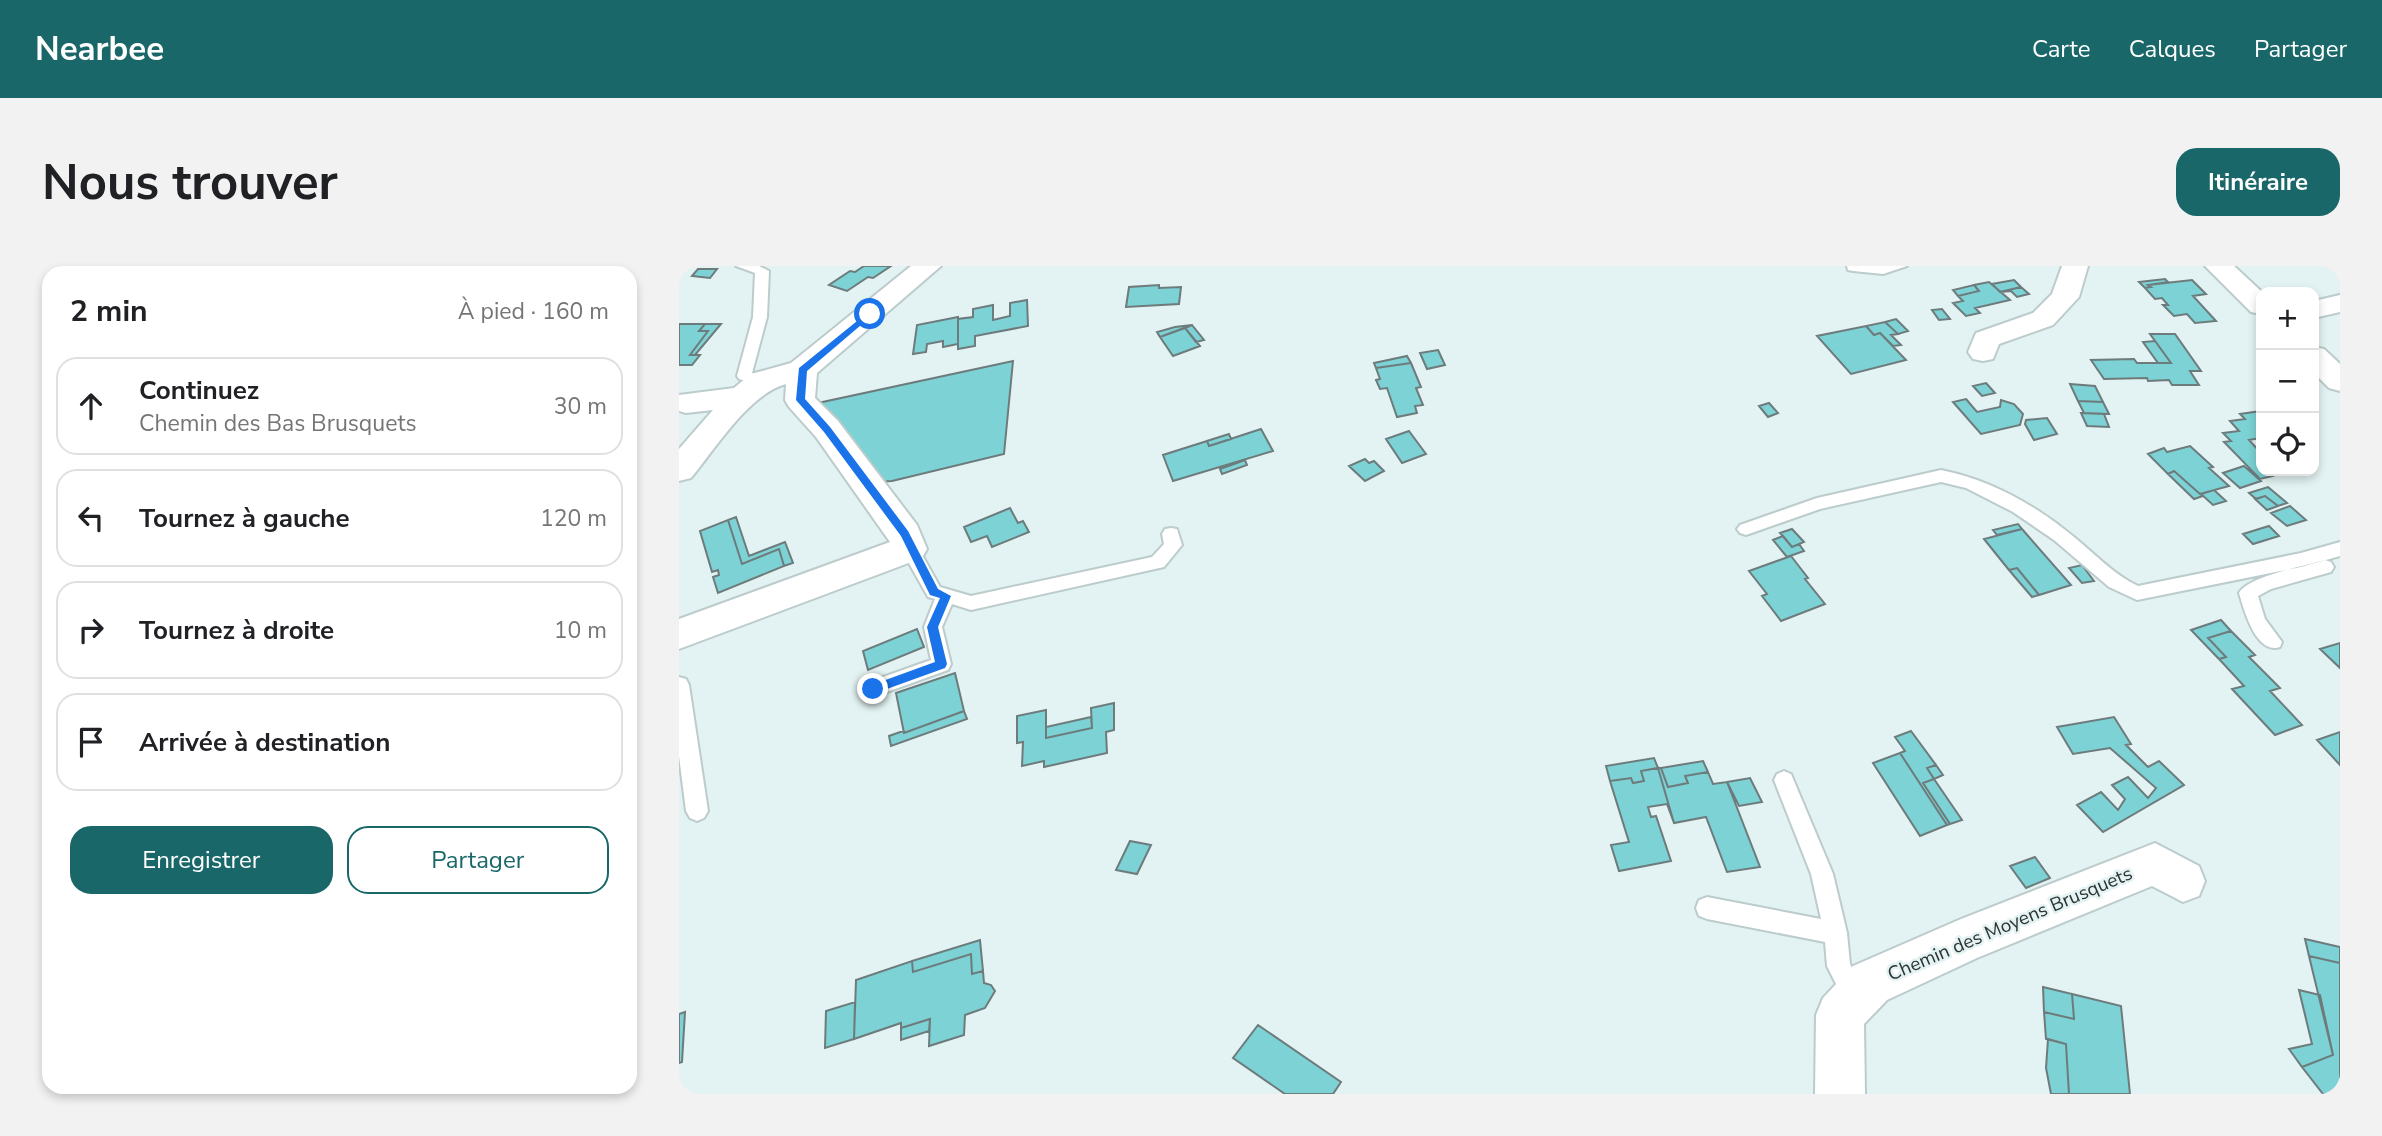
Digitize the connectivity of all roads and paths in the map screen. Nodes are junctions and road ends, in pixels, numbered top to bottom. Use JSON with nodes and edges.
{"nodes":[{"id":1,"x":743,"y":266,"type":"edge"},
{"id":2,"x":928,"y":266,"type":"edge"},
{"id":3,"x":1900,"y":266,"type":"edge"},
{"id":4,"x":2075,"y":266,"type":"edge"},
{"id":5,"x":2218,"y":266,"type":"edge"},
{"id":6,"x":1853,"y":267,"type":"edge"},
{"id":7,"x":2256,"y":301,"type":"edge"},
{"id":8,"x":2340,"y":303,"type":"edge"},
{"id":9,"x":2319,"y":309,"type":"edge"},
{"id":10,"x":1983,"y":352,"type":"dead end"},
{"id":11,"x":2319,"y":361,"type":"edge"},
{"id":12,"x":802,"y":370,"type":"junction"},
{"id":13,"x":2340,"y":381,"type":"edge"},
{"id":14,"x":752,"y":389,"type":"junction"},
{"id":15,"x":686,"y":402,"type":"dead end"},
{"id":16,"x":679,"y":470,"type":"edge"},
{"id":17,"x":1746,"y":529,"type":"dead end"},
{"id":18,"x":1171,"y":534,"type":"dead end"},
{"id":19,"x":910,"y":549,"type":"junction"},
{"id":20,"x":2340,"y":549,"type":"edge"},
{"id":21,"x":2340,"y":563,"type":"edge"},
{"id":22,"x":946,"y":596,"type":"junction"},
{"id":23,"x":679,"y":634,"type":"edge"},
{"id":24,"x":2273,"y":642,"type":"dead end"},
{"id":25,"x":679,"y":685,"type":"edge"},
{"id":26,"x":873,"y":689,"type":"dead end"},
{"id":27,"x":1784,"y":780,"type":"dead end"},
{"id":28,"x":697,"y":811,"type":"dead end"},
{"id":29,"x":2183,"y":881,"type":"dead end"},
{"id":30,"x":1707,"y":908,"type":"dead end"},
{"id":31,"x":1836,"y":933,"type":"junction"},
{"id":32,"x":1856,"y":999,"type":"junction"},
{"id":33,"x":1840,"y":1094,"type":"edge"}],
"edges":[{"from":1,"to":14,"type":"lane"},
{"from":2,"to":12,"type":"street"},
{"from":3,"to":6,"type":"lane"},
{"from":4,"to":10,"type":"street"},
{"from":5,"to":7,"type":"street"},
{"from":8,"to":9,"type":"street"},
{"from":11,"to":13,"type":"street"},
{"from":12,"to":14,"type":"street"},
{"from":12,"to":19,"type":"street"},
{"from":14,"to":15,"type":"street"},
{"from":14,"to":16,"type":"street"},
{"from":17,"to":20,"type":"lane"},
{"from":18,"to":22,"type":"lane"},
{"from":19,"to":22,"type":"lane"},
{"from":19,"to":23,"type":"street"},
{"from":21,"to":24,"type":"lane"},
{"from":22,"to":26,"type":"lane"},
{"from":25,"to":28,"type":"lane"},
{"from":27,"to":31,"type":"lane"},
{"from":29,"to":32,"type":"street","name":"Chemin des Moyens Brusquets"},
{"from":30,"to":31,"type":"lane"},
{"from":31,"to":32,"type":"lane"},
{"from":32,"to":33,"type":"street","name":"Chemin des Moyens Brusquets"}]}
